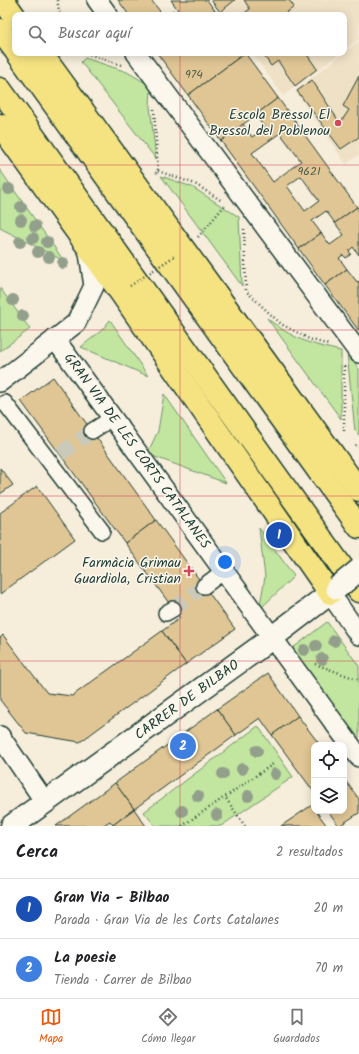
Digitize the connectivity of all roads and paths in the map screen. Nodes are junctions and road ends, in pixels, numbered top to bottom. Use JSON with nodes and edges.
{"nodes":[{"id":1,"x":3,"y":0,"type":"edge"},
{"id":2,"x":57,"y":0,"type":"edge"},
{"id":3,"x":97,"y":0,"type":"edge"},
{"id":4,"x":59,"y":12,"type":"edge"},
{"id":5,"x":106,"y":12,"type":"edge"},
{"id":6,"x":12,"y":13,"type":"edge"},
{"id":7,"x":0,"y":30,"type":"edge"},
{"id":8,"x":12,"y":46,"type":"edge"},
{"id":9,"x":19,"y":56,"type":"edge"},
{"id":10,"x":43,"y":56,"type":"edge"},
{"id":11,"x":138,"y":56,"type":"edge"},
{"id":12,"x":158,"y":82,"type":"junction"},
{"id":13,"x":0,"y":89,"type":"edge"},
{"id":14,"x":0,"y":125,"type":"edge"},
{"id":15,"x":227,"y":204,"type":"junction"},
{"id":16,"x":248,"y":211,"type":"junction"},
{"id":17,"x":88,"y":248,"type":"junction"},
{"id":18,"x":179,"y":252,"type":"junction"},
{"id":19,"x":130,"y":286,"type":"dead end"},
{"id":20,"x":55,"y":339,"type":"junction"},
{"id":21,"x":352,"y":348,"type":"edge"},
{"id":22,"x":0,"y":382,"type":"edge"},
{"id":23,"x":6,"y":403,"type":"dead end"},
{"id":24,"x":344,"y":431,"type":"dead end"},
{"id":25,"x":355,"y":446,"type":"dead end"},
{"id":26,"x":359,"y":448,"type":"edge"},
{"id":27,"x":359,"y":490,"type":"edge"},
{"id":28,"x":359,"y":527,"type":"edge"},
{"id":29,"x":102,"y":530,"type":"dead end"},
{"id":30,"x":359,"y":570,"type":"edge"},
{"id":31,"x":216,"y":577,"type":"dead end"},
{"id":32,"x":204,"y":586,"type":"tunnel mouth"},
{"id":33,"x":333,"y":590,"type":"junction"},
{"id":34,"x":359,"y":591,"type":"edge"},
{"id":35,"x":359,"y":635,"type":"edge"},
{"id":36,"x":273,"y":638,"type":"junction"},
{"id":37,"x":311,"y":662,"type":"dead end"},
{"id":38,"x":359,"y":680,"type":"edge"},
{"id":39,"x":0,"y":736,"type":"edge"},
{"id":40,"x":359,"y":757,"type":"edge"},
{"id":41,"x":273,"y":764,"type":"dead end"},
{"id":42,"x":225,"y":797,"type":"junction"},
{"id":43,"x":45,"y":802,"type":"junction"},
{"id":44,"x":12,"y":826,"type":"edge"},
{"id":45,"x":182,"y":826,"type":"edge"},
{"id":46,"x":244,"y":826,"type":"edge"}],
"edges":[{"from":1,"to":6,"type":"main road"},
{"from":2,"to":4,"type":"path"},
{"from":3,"to":5,"type":"street"},
{"from":7,"to":8,"type":"main road"},
{"from":9,"to":28,"type":"main road"},
{"from":10,"to":18,"type":"main road"},
{"from":11,"to":12,"type":"street"},
{"from":12,"to":15,"type":"path"},
{"from":12,"to":16,"type":"street"},
{"from":13,"to":34,"type":"main road"},
{"from":14,"to":17,"type":"main road"},
{"from":15,"to":16,"type":"path"},
{"from":15,"to":18,"type":"path"},
{"from":16,"to":21,"type":"street"},
{"from":16,"to":21,"type":"path"},
{"from":17,"to":20,"type":"street"},
{"from":17,"to":33,"type":"main road"},
{"from":18,"to":19,"type":"path","bridge":true},
{"from":18,"to":27,"type":"main road"},
{"from":20,"to":22,"type":"street"},
{"from":20,"to":36,"type":"street","name":"GRAN VIA DE LES CORTS CATALANES"},
{"from":21,"to":24,"type":"path"},
{"from":23,"to":29,"type":"street"},
{"from":25,"to":26,"type":"path"},
{"from":30,"to":33,"type":"main road","name":"CARRER DE BILBAO","bridge":true},
{"from":31,"to":32,"type":"street"},
{"from":33,"to":35,"type":"street"},
{"from":33,"to":36,"type":"main road","name":"CARRER DE BILBAO"},
{"from":36,"to":40,"type":"street","name":"GRAN VIA DE LES CORTS CATALANES"},
{"from":36,"to":43,"type":"main road","name":"CARRER DE BILBAO"},
{"from":37,"to":38,"type":"path"},
{"from":39,"to":43,"type":"street"},
{"from":41,"to":42,"type":"path"},
{"from":42,"to":45,"type":"path"},
{"from":42,"to":46,"type":"path"},
{"from":43,"to":44,"type":"main road","name":"CARRER DE BILBAO"}]}
